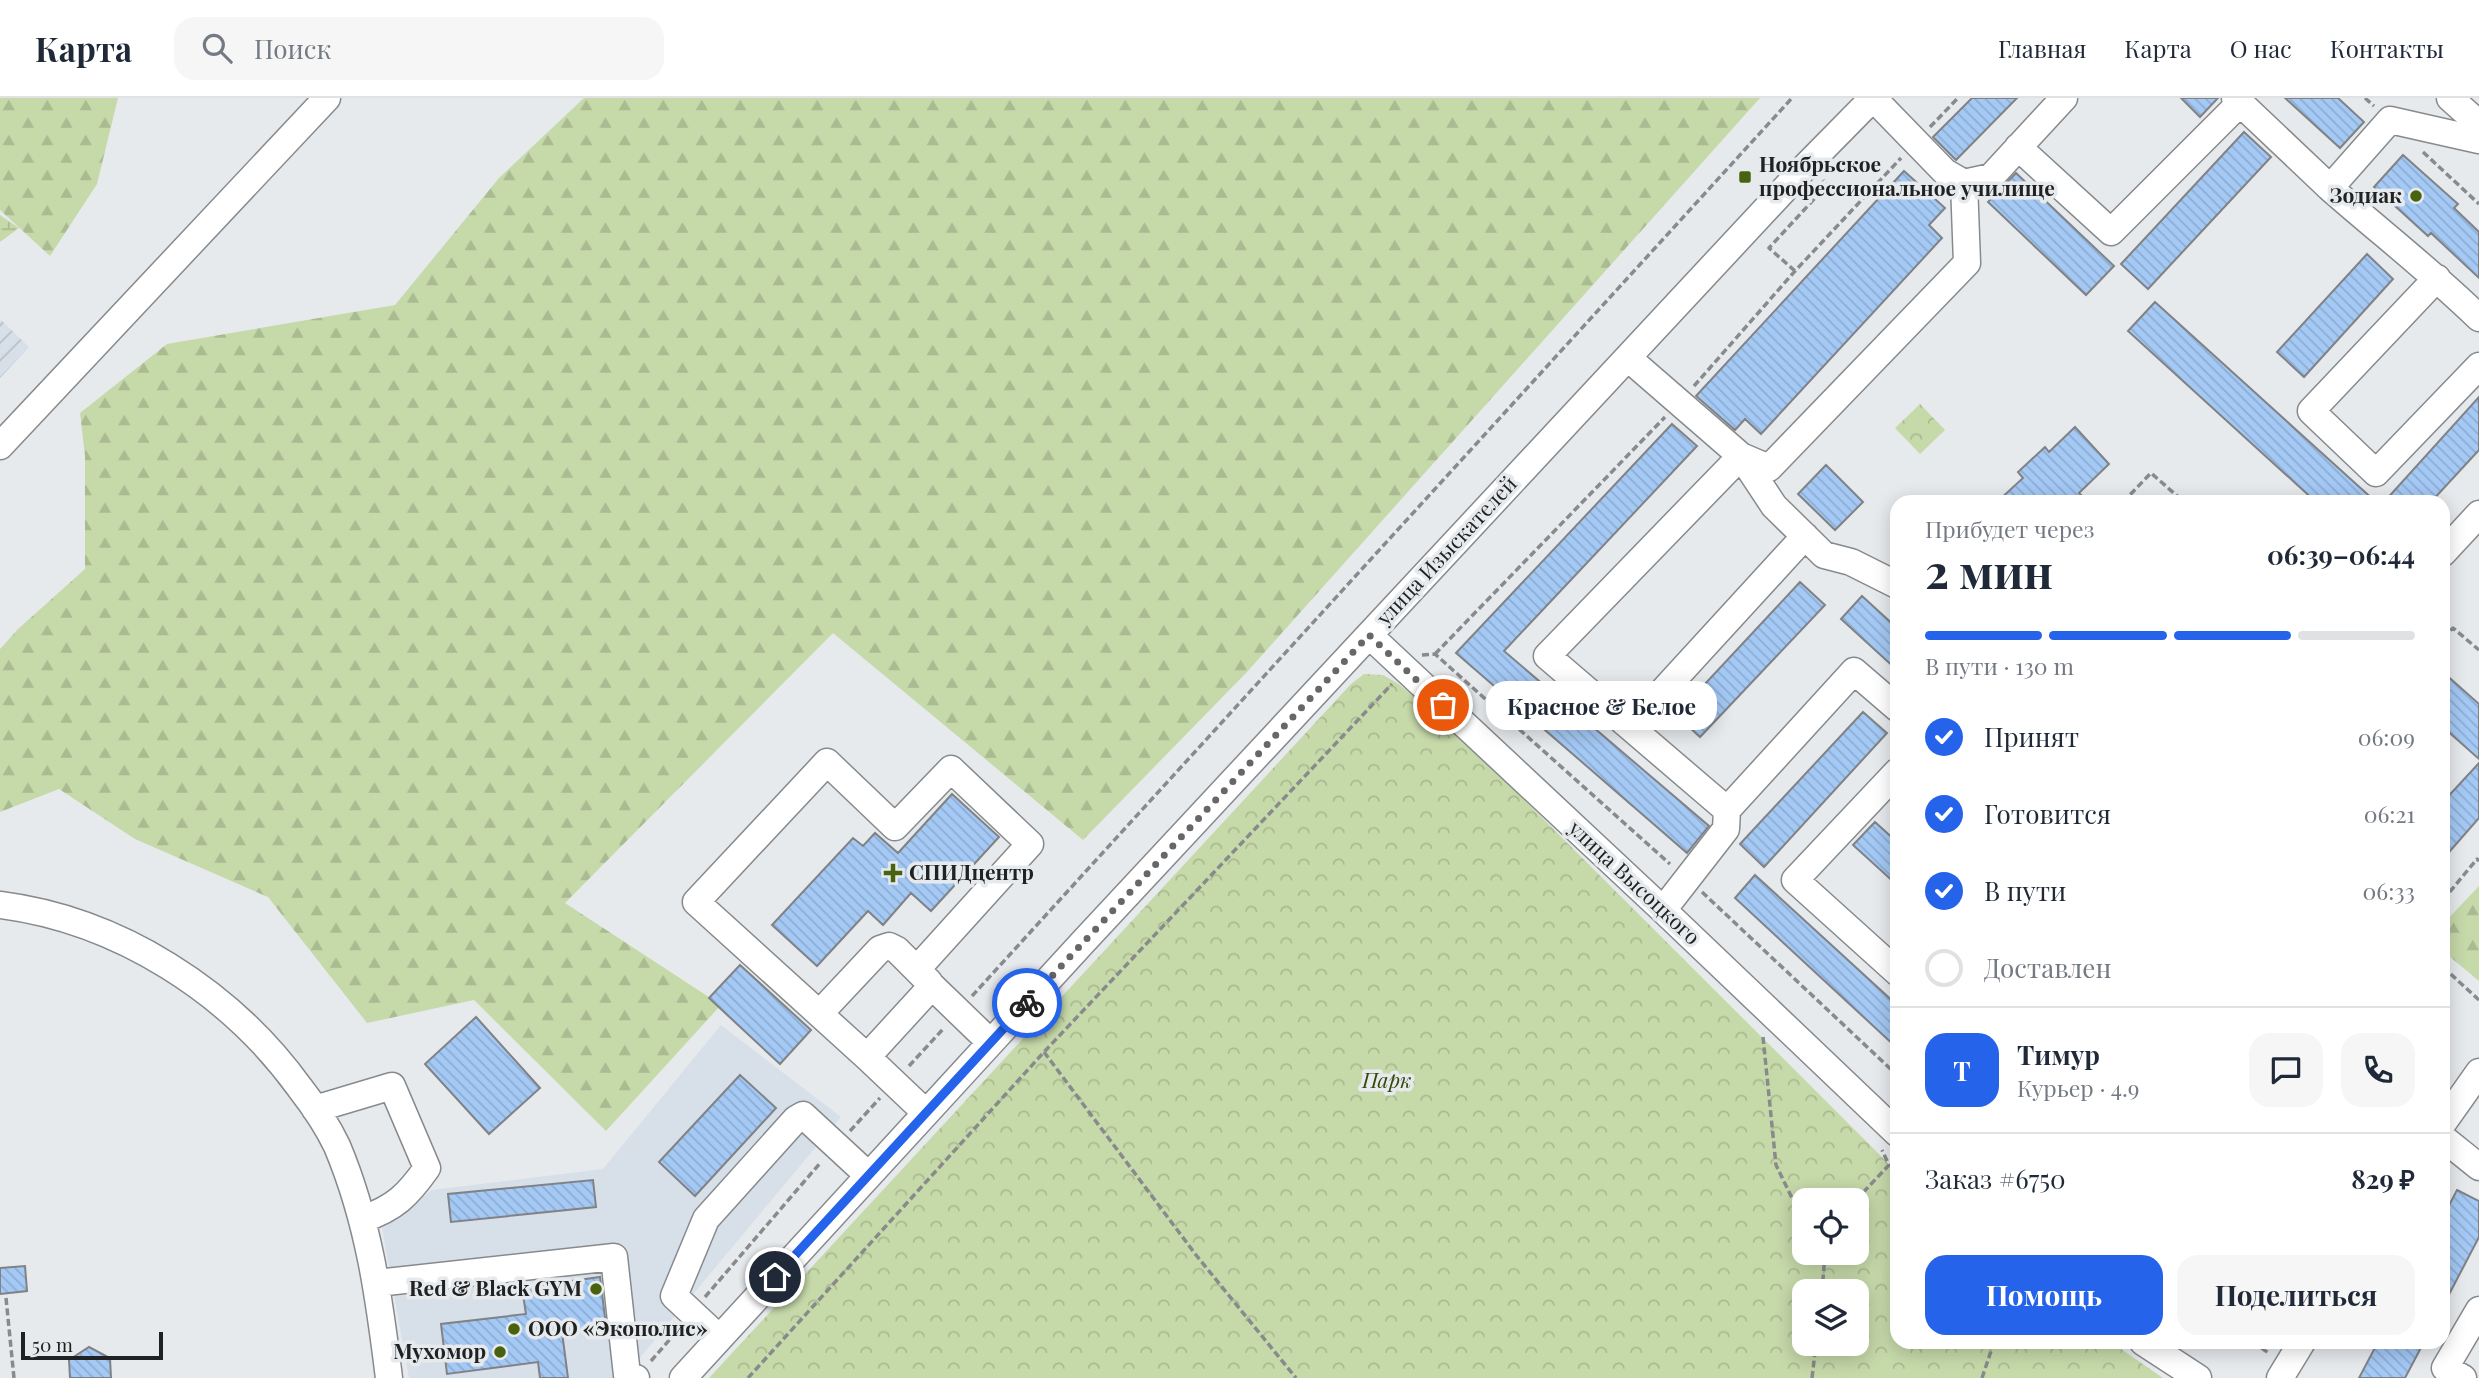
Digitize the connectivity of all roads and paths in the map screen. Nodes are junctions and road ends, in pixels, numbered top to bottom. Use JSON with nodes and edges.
{"nodes":[{"id":1,"x":327,"y":98,"type":"edge"},
{"id":2,"x":1792,"y":98,"type":"edge"},
{"id":3,"x":1873,"y":98,"type":"edge"},
{"id":4,"x":1958,"y":98,"type":"edge"},
{"id":5,"x":2064,"y":98,"type":"edge"},
{"id":6,"x":2450,"y":98,"type":"edge"},
{"id":7,"x":2237,"y":100,"type":"edge"},
{"id":8,"x":2479,"y":124,"type":"edge"},
{"id":9,"x":2479,"y":140,"type":"edge"},
{"id":10,"x":1916,"y":142,"type":"junction"},
{"id":11,"x":2018,"y":147,"type":"junction"},
{"id":12,"x":1807,"y":165,"type":"junction"},
{"id":13,"x":1964,"y":183,"type":"junction"},
{"id":14,"x":2330,"y":188,"type":"junction"},
{"id":15,"x":1795,"y":271,"type":"junction"},
{"id":16,"x":2437,"y":278,"type":"junction"},
{"id":17,"x":2479,"y":318,"type":"edge"},
{"id":18,"x":1628,"y":358,"type":"junction"},
{"id":19,"x":2479,"y":366,"type":"edge"},
{"id":20,"x":1679,"y":402,"type":"junction"},
{"id":21,"x":0,"y":446,"type":"edge"},
{"id":22,"x":1741,"y":456,"type":"junction"},
{"id":23,"x":2130,"y":495,"type":"edge"},
{"id":24,"x":2176,"y":495,"type":"edge"},
{"id":25,"x":2479,"y":514,"type":"edge"},
{"id":26,"x":1805,"y":536,"type":"junction"},
{"id":27,"x":2450,"y":545,"type":"edge"},
{"id":28,"x":1890,"y":582,"type":"edge"},
{"id":29,"x":2450,"y":631,"type":"edge"},
{"id":30,"x":1369,"y":635,"type":"junction"},
{"id":31,"x":2479,"y":650,"type":"edge"},
{"id":32,"x":1435,"y":654,"type":"junction"},
{"id":33,"x":1405,"y":669,"type":"junction"},
{"id":34,"x":1890,"y":702,"type":"edge"},
{"id":35,"x":1630,"y":727,"type":"junction"},
{"id":36,"x":1890,"y":788,"type":"edge"},
{"id":37,"x":1727,"y":810,"type":"junction"},
{"id":38,"x":2479,"y":861,"type":"edge"},
{"id":39,"x":1688,"y":879,"type":"junction"},
{"id":40,"x":2450,"y":892,"type":"edge"},
{"id":41,"x":0,"y":905,"type":"edge"},
{"id":42,"x":1663,"y":910,"type":"junction"},
{"id":43,"x":1890,"y":966,"type":"edge"},
{"id":44,"x":2450,"y":973,"type":"edge"},
{"id":45,"x":924,"y":977,"type":"junction"},
{"id":46,"x":2479,"y":1000,"type":"edge"},
{"id":47,"x":958,"y":1012,"type":"junction"},
{"id":48,"x":820,"y":1013,"type":"junction"},
{"id":49,"x":1761,"y":1027,"type":"dead end"},
{"id":50,"x":990,"y":1042,"type":"junction"},
{"id":51,"x":1044,"y":1052,"type":"junction"},
{"id":52,"x":867,"y":1056,"type":"junction"},
{"id":53,"x":1890,"y":1068,"type":"edge"},
{"id":54,"x":2479,"y":1072,"type":"edge"},
{"id":55,"x":894,"y":1083,"type":"junction"},
{"id":56,"x":315,"y":1109,"type":"junction"},
{"id":57,"x":926,"y":1112,"type":"junction"},
{"id":58,"x":2450,"y":1113,"type":"edge"},
{"id":59,"x":1889,"y":1140,"type":"edge"},
{"id":60,"x":2450,"y":1144,"type":"edge"},
{"id":61,"x":836,"y":1145,"type":"junction"},
{"id":62,"x":2479,"y":1167,"type":"edge"},
{"id":63,"x":868,"y":1175,"type":"junction"},
{"id":64,"x":1867,"y":1188,"type":"edge"},
{"id":65,"x":1792,"y":1197,"type":"edge"},
{"id":66,"x":363,"y":1219,"type":"junction"},
{"id":67,"x":377,"y":1283,"type":"junction"},
{"id":68,"x":6,"y":1298,"type":"dead end"},
{"id":69,"x":2479,"y":1310,"type":"edge"},
{"id":70,"x":692,"y":1312,"type":"junction"},
{"id":71,"x":719,"y":1338,"type":"junction"},
{"id":72,"x":1992,"y":1349,"type":"edge"},
{"id":73,"x":2154,"y":1349,"type":"edge"},
{"id":74,"x":2298,"y":1349,"type":"edge"},
{"id":75,"x":1815,"y":1356,"type":"edge"},
{"id":76,"x":640,"y":1373,"type":"edge"},
{"id":77,"x":14,"y":1378,"type":"edge"},
{"id":78,"x":389,"y":1378,"type":"edge"},
{"id":79,"x":683,"y":1378,"type":"edge"},
{"id":80,"x":748,"y":1378,"type":"edge"},
{"id":81,"x":1296,"y":1378,"type":"edge"},
{"id":82,"x":1812,"y":1378,"type":"edge"},
{"id":83,"x":1982,"y":1378,"type":"edge"},
{"id":84,"x":2198,"y":1378,"type":"edge"},
{"id":85,"x":2280,"y":1378,"type":"edge"},
{"id":86,"x":2463,"y":1378,"type":"edge"}],
"edges":[{"from":1,"to":21,"type":"street"},
{"from":2,"to":47,"type":"path"},
{"from":3,"to":10,"type":"street"},
{"from":3,"to":12,"type":"street","name":"улица Изыскателей"},
{"from":4,"to":10,"type":"path"},
{"from":5,"to":11,"type":"street"},
{"from":6,"to":8,"type":"street"},
{"from":7,"to":11,"type":"street"},
{"from":7,"to":14,"type":"street"},
{"from":9,"to":14,"type":"street"},
{"from":10,"to":13,"type":"street"},
{"from":10,"to":15,"type":"path"},
{"from":11,"to":13,"type":"street"},
{"from":12,"to":15,"type":"path"},
{"from":12,"to":18,"type":"street","name":"улица Изыскателей"},
{"from":13,"to":22,"type":"street"},
{"from":14,"to":16,"type":"street"},
{"from":15,"to":20,"type":"path"},
{"from":16,"to":17,"type":"street"},
{"from":16,"to":19,"type":"street"},
{"from":18,"to":20,"type":"street"},
{"from":18,"to":30,"type":"street","name":"улица Изыскателей"},
{"from":20,"to":22,"type":"street"},
{"from":20,"to":32,"type":"path"},
{"from":22,"to":26,"type":"street"},
{"from":22,"to":35,"type":"street"},
{"from":23,"to":24,"type":"path"},
{"from":25,"to":27,"type":"street"},
{"from":26,"to":28,"type":"street"},
{"from":26,"to":35,"type":"street"},
{"from":29,"to":31,"type":"path"},
{"from":30,"to":33,"type":"street","name":"улица Высоцкого"},
{"from":30,"to":50,"type":"street","name":"улица Изыскателей"},
{"from":32,"to":33,"type":"path"},
{"from":32,"to":39,"type":"path"},
{"from":33,"to":42,"type":"street","name":"улица Высоцкого"},
{"from":33,"to":51,"type":"path"},
{"from":34,"to":37,"type":"street"},
{"from":35,"to":37,"type":"street"},
{"from":36,"to":43,"type":"street"},
{"from":37,"to":39,"type":"street"},
{"from":38,"to":40,"type":"path"},
{"from":39,"to":42,"type":"street"},
{"from":39,"to":53,"type":"path"},
{"from":41,"to":56,"type":"street"},
{"from":42,"to":59,"type":"street","name":"улица Высоцкого"},
{"from":44,"to":46,"type":"path"},
{"from":45,"to":47,"type":"street"},
{"from":45,"to":48,"type":"street"},
{"from":45,"to":48,"type":"street"},
{"from":45,"to":52,"type":"street"},
{"from":47,"to":50,"type":"street"},
{"from":47,"to":55,"type":"path"},
{"from":48,"to":52,"type":"street"},
{"from":49,"to":65,"type":"path"},
{"from":50,"to":57,"type":"street","name":"улица Изыскателей"},
{"from":51,"to":80,"type":"path"},
{"from":51,"to":81,"type":"path"},
{"from":52,"to":55,"type":"street"},
{"from":54,"to":58,"type":"street"},
{"from":55,"to":57,"type":"street"},
{"from":55,"to":61,"type":"path"},
{"from":56,"to":66,"type":"street"},
{"from":56,"to":66,"type":"street"},
{"from":57,"to":63,"type":"street","name":"улица Изыскателей"},
{"from":59,"to":64,"type":"path"},
{"from":60,"to":62,"type":"street"},
{"from":61,"to":63,"type":"street"},
{"from":61,"to":70,"type":"path"},
{"from":61,"to":70,"type":"street"},
{"from":63,"to":71,"type":"street","name":"улица Изыскателей"},
{"from":66,"to":67,"type":"street"},
{"from":67,"to":76,"type":"street"},
{"from":67,"to":78,"type":"street"},
{"from":68,"to":77,"type":"path"},
{"from":69,"to":86,"type":"street"},
{"from":70,"to":71,"type":"street"},
{"from":70,"to":76,"type":"path"},
{"from":71,"to":79,"type":"street","name":"улица Изыскателей"},
{"from":72,"to":83,"type":"path"},
{"from":73,"to":84,"type":"street"},
{"from":74,"to":85,"type":"street"},
{"from":75,"to":82,"type":"path"}]}
